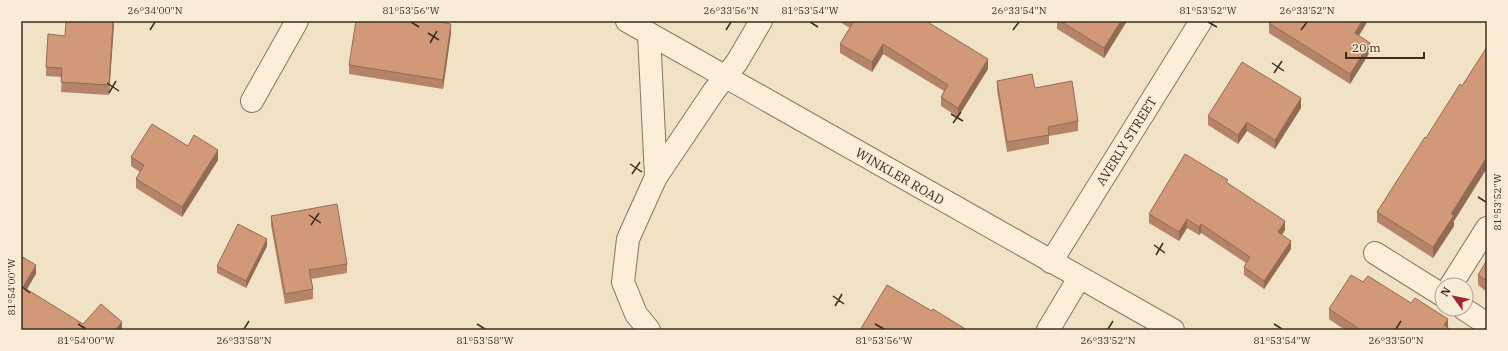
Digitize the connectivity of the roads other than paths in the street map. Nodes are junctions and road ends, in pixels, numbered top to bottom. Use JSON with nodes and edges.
{"nodes":[{"id":1,"x":297,"y":21,"type":"edge"},
{"id":2,"x":627,"y":21,"type":"edge"},
{"id":3,"x":760,"y":21,"type":"edge"},
{"id":4,"x":1201,"y":21,"type":"edge"},
{"id":5,"x":649,"y":34,"type":"junction"},
{"id":6,"x":726,"y":77,"type":"junction"},
{"id":7,"x":252,"y":101,"type":"dead end"},
{"id":8,"x":656,"y":177,"type":"junction"},
{"id":9,"x":1487,"y":228,"type":"edge"},
{"id":10,"x":1375,"y":253,"type":"dead end"},
{"id":11,"x":1051,"y":262,"type":"junction"},
{"id":12,"x":1456,"y":277,"type":"edge"},
{"id":13,"x":1079,"y":278,"type":"junction"},
{"id":14,"x":1434,"y":290,"type":"edge"},
{"id":15,"x":1474,"y":316,"type":"edge"},
{"id":16,"x":1487,"y":324,"type":"edge"},
{"id":17,"x":649,"y":330,"type":"edge"},
{"id":18,"x":1048,"y":330,"type":"edge"},
{"id":19,"x":1173,"y":330,"type":"edge"}],
"edges":[{"from":1,"to":7,"type":"street"},
{"from":2,"to":5,"type":"street","name":"WINKLER ROAD"},
{"from":3,"to":6,"type":"street"},
{"from":4,"to":11,"type":"street","name":"AVERLY STREET"},
{"from":5,"to":6,"type":"street","name":"WINKLER ROAD"},
{"from":5,"to":8,"type":"street"},
{"from":6,"to":8,"type":"street"},
{"from":6,"to":11,"type":"street","name":"WINKLER ROAD"},
{"from":8,"to":17,"type":"street"},
{"from":9,"to":12,"type":"street"},
{"from":10,"to":14,"type":"street"},
{"from":11,"to":13,"type":"street","name":"WINKLER ROAD"},
{"from":13,"to":18,"type":"street"},
{"from":13,"to":19,"type":"street","name":"WINKLER ROAD"},
{"from":15,"to":16,"type":"street"}]}
